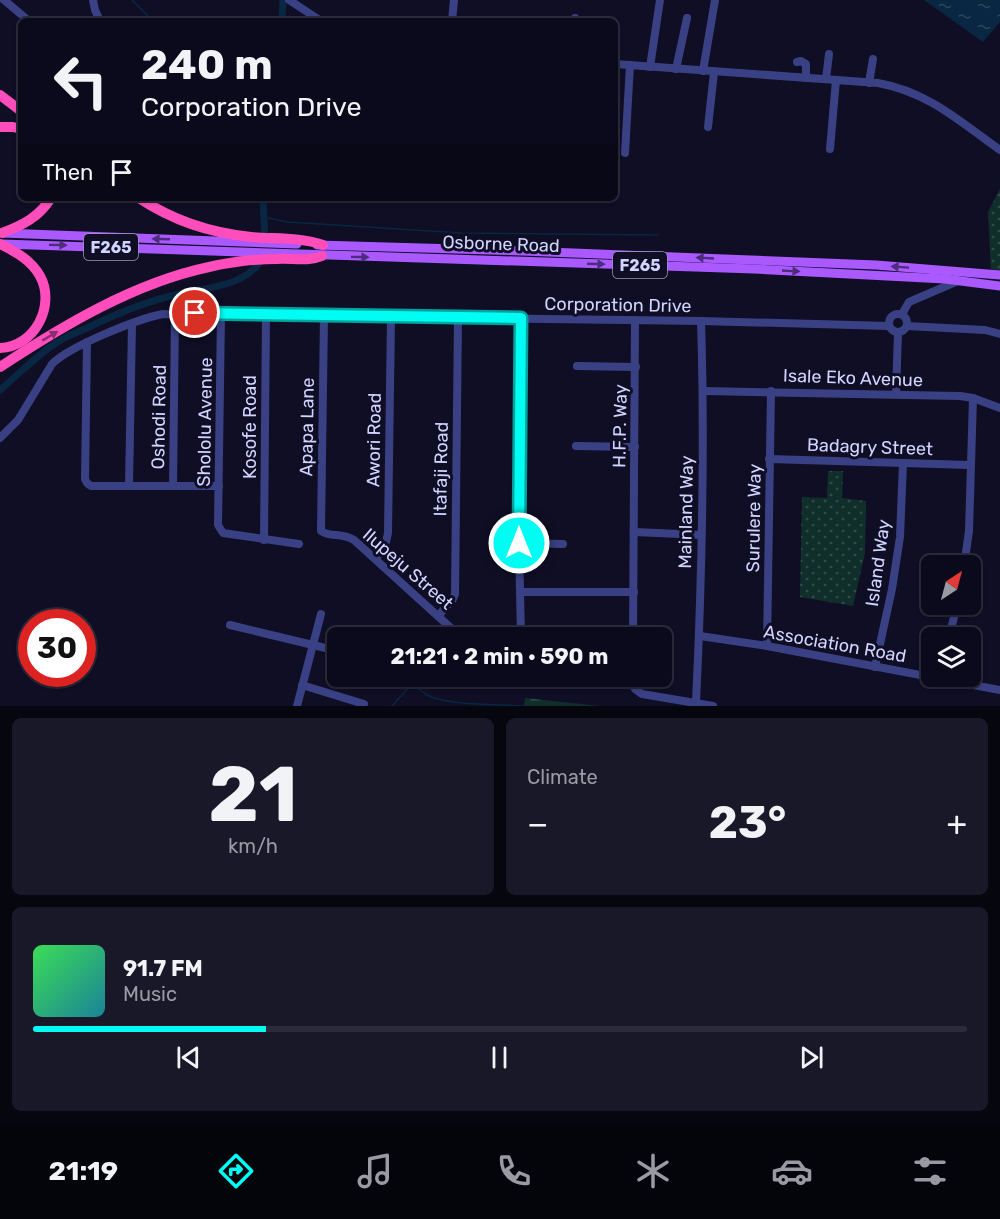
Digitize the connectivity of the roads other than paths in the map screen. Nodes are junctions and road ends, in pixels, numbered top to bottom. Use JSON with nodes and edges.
{"nodes":[{"id":1,"x":4,"y":0,"type":"edge"},
{"id":2,"x":93,"y":0,"type":"edge"},
{"id":3,"x":290,"y":0,"type":"edge"},
{"id":4,"x":454,"y":0,"type":"edge"},
{"id":5,"x":660,"y":0,"type":"edge"},
{"id":6,"x":715,"y":0,"type":"edge"},
{"id":7,"x":25,"y":18,"type":"edge"},
{"id":8,"x":99,"y":18,"type":"edge"},
{"id":9,"x":317,"y":18,"type":"edge"},
{"id":10,"x":452,"y":18,"type":"edge"},
{"id":11,"x":687,"y":18,"type":"dead end"},
{"id":12,"x":829,"y":54,"type":"dead end"},
{"id":13,"x":873,"y":59,"type":"dead end"},
{"id":14,"x":797,"y":62,"type":"dead end"},
{"id":15,"x":618,"y":64,"type":"edge"},
{"id":16,"x":630,"y":65,"type":"junction"},
{"id":17,"x":650,"y":67,"type":"junction"},
{"id":18,"x":676,"y":69,"type":"junction"},
{"id":19,"x":703,"y":71,"type":"junction"},
{"id":20,"x":714,"y":72,"type":"junction"},
{"id":21,"x":806,"y":78,"type":"junction"},
{"id":22,"x":826,"y":80,"type":"junction"},
{"id":23,"x":836,"y":80,"type":"junction"},
{"id":24,"x":869,"y":82,"type":"junction"},
{"id":25,"x":0,"y":95,"type":"edge"},
{"id":26,"x":18,"y":109,"type":"edge"},
{"id":27,"x":0,"y":127,"type":"edge"},
{"id":28,"x":708,"y":127,"type":"dead end"},
{"id":29,"x":18,"y":128,"type":"edge"},
{"id":30,"x":830,"y":149,"type":"dead end"},
{"id":31,"x":1000,"y":150,"type":"edge"},
{"id":32,"x":625,"y":153,"type":"dead end"},
{"id":33,"x":49,"y":201,"type":"edge"},
{"id":34,"x":144,"y":201,"type":"edge"},
{"id":35,"x":1,"y":239,"type":"edge"},
{"id":36,"x":250,"y":248,"type":"junction"},
{"id":37,"x":281,"y":248,"type":"junction"},
{"id":38,"x":323,"y":251,"type":"junction"},
{"id":39,"x":1000,"y":275,"type":"edge"},
{"id":40,"x":958,"y":281,"type":"junction"},
{"id":41,"x":1000,"y":286,"type":"edge"},
{"id":42,"x":175,"y":313,"type":"junction"},
{"id":43,"x":221,"y":314,"type":"junction"},
{"id":44,"x":902,"y":314,"type":"junction"},
{"id":45,"x":266,"y":315,"type":"junction"},
{"id":46,"x":324,"y":315,"type":"junction"},
{"id":47,"x":391,"y":317,"type":"junction"},
{"id":48,"x":458,"y":318,"type":"junction"},
{"id":49,"x":521,"y":318,"type":"junction"},
{"id":50,"x":635,"y":320,"type":"junction"},
{"id":51,"x":701,"y":321,"type":"junction"},
{"id":52,"x":132,"y":324,"type":"junction"},
{"id":53,"x":889,"y":326,"type":"junction"},
{"id":54,"x":907,"y":326,"type":"junction"},
{"id":55,"x":898,"y":332,"type":"junction"},
{"id":56,"x":1000,"y":334,"type":"edge"},
{"id":57,"x":87,"y":342,"type":"junction"},
{"id":58,"x":0,"y":348,"type":"edge"},
{"id":59,"x":577,"y":366,"type":"dead end"},
{"id":60,"x":0,"y":367,"type":"edge"},
{"id":61,"x":636,"y":368,"type":"junction"},
{"id":62,"x":703,"y":391,"type":"junction"},
{"id":63,"x":771,"y":391,"type":"junction"},
{"id":64,"x":896,"y":394,"type":"junction"},
{"id":65,"x":973,"y":398,"type":"junction"},
{"id":66,"x":1000,"y":408,"type":"edge"},
{"id":67,"x":0,"y":438,"type":"edge"},
{"id":68,"x":576,"y":446,"type":"dead end"},
{"id":69,"x":635,"y":447,"type":"junction"},
{"id":70,"x":769,"y":459,"type":"junction"},
{"id":71,"x":903,"y":463,"type":"junction"},
{"id":72,"x":970,"y":465,"type":"junction"},
{"id":73,"x":129,"y":486,"type":"junction"},
{"id":74,"x":173,"y":486,"type":"junction"},
{"id":75,"x":219,"y":486,"type":"junction"},
{"id":76,"x":635,"y":532,"type":"junction"},
{"id":77,"x":701,"y":535,"type":"junction"},
{"id":78,"x":328,"y":536,"type":"joint"},
{"id":79,"x":264,"y":540,"type":"junction"},
{"id":80,"x":519,"y":543,"type":"junction"},
{"id":81,"x":299,"y":544,"type":"dead end"},
{"id":82,"x":563,"y":544,"type":"dead end"},
{"id":83,"x":966,"y":555,"type":"edge"},
{"id":84,"x":376,"y":560,"type":"junction"},
{"id":85,"x":520,"y":592,"type":"junction"},
{"id":86,"x":634,"y":592,"type":"junction"},
{"id":87,"x":321,"y":614,"type":"dead end"},
{"id":88,"x":439,"y":615,"type":"junction"},
{"id":89,"x":230,"y":625,"type":"dead end"},
{"id":90,"x":451,"y":627,"type":"edge"},
{"id":91,"x":521,"y":627,"type":"edge"},
{"id":92,"x":633,"y":627,"type":"edge"},
{"id":93,"x":700,"y":636,"type":"junction"},
{"id":94,"x":313,"y":645,"type":"junction"},
{"id":95,"x":767,"y":646,"type":"junction"},
{"id":96,"x":327,"y":648,"type":"edge"},
{"id":97,"x":875,"y":667,"type":"junction"},
{"id":98,"x":921,"y":675,"type":"edge"},
{"id":99,"x":302,"y":685,"type":"junction"},
{"id":100,"x":981,"y":686,"type":"edge"},
{"id":101,"x":635,"y":687,"type":"edge"},
{"id":102,"x":1000,"y":690,"type":"edge"},
{"id":103,"x":696,"y":703,"type":"junction"},
{"id":104,"x":364,"y":704,"type":"dead end"},
{"id":105,"x":297,"y":706,"type":"edge"},
{"id":106,"x":713,"y":706,"type":"edge"}],
"edges":[{"from":1,"to":7,"type":"street"},
{"from":2,"to":8,"type":"street"},
{"from":3,"to":9,"type":"street"},
{"from":4,"to":10,"type":"street"},
{"from":5,"to":17,"type":"street"},
{"from":6,"to":19,"type":"street"},
{"from":11,"to":18,"type":"street"},
{"from":12,"to":22,"type":"street"},
{"from":13,"to":24,"type":"street"},
{"from":14,"to":21,"type":"street"},
{"from":15,"to":16,"type":"street"},
{"from":16,"to":17,"type":"street"},
{"from":16,"to":32,"type":"street"},
{"from":17,"to":18,"type":"street"},
{"from":18,"to":19,"type":"street"},
{"from":19,"to":20,"type":"street"},
{"from":20,"to":21,"type":"street"},
{"from":20,"to":28,"type":"street"},
{"from":21,"to":22,"type":"street"},
{"from":22,"to":23,"type":"street"},
{"from":23,"to":24,"type":"street"},
{"from":23,"to":30,"type":"street"},
{"from":24,"to":31,"type":"street"},
{"from":25,"to":26,"type":"highway"},
{"from":27,"to":29,"type":"highway"},
{"from":33,"to":35,"type":"highway"},
{"from":34,"to":36,"type":"highway","number":"F265"},
{"from":35,"to":36,"type":"main road","number":"F265"},
{"from":35,"to":58,"type":"highway"},
{"from":36,"to":37,"type":"highway"},
{"from":36,"to":37,"type":"highway","number":"F265"},
{"from":60,"to":36,"type":"highway","one_way":true},
{"from":37,"to":38,"type":"highway","number":"F265"},
{"from":37,"to":38,"type":"highway"},
{"from":39,"to":38,"type":"main road","name":"Osborne Road","number":"F265","one_way":true},
{"from":38,"to":40,"type":"main road","name":"Osborne Road","number":"F265","one_way":true},
{"from":40,"to":41,"type":"main road","name":"Osborne Road","number":"F265"},
{"from":40,"to":44,"type":"street"},
{"from":42,"to":43,"type":"street","name":"Corporation Drive"},
{"from":42,"to":52,"type":"street","name":"Corporation Drive"},
{"from":42,"to":74,"type":"street","name":"Oshodi Road"},
{"from":43,"to":45,"type":"street","name":"Corporation Drive"},
{"from":43,"to":75,"type":"street","name":"Shololu Avenue"},
{"from":44,"to":53,"type":"street"},
{"from":44,"to":54,"type":"street"},
{"from":45,"to":46,"type":"street","name":"Corporation Drive"},
{"from":45,"to":79,"type":"street","name":"Kosofe Road"},
{"from":46,"to":47,"type":"street","name":"Corporation Drive"},
{"from":46,"to":78,"type":"street","name":"Apapa Lane"},
{"from":47,"to":48,"type":"street","name":"Corporation Drive"},
{"from":47,"to":84,"type":"street","name":"Awori Road"},
{"from":48,"to":49,"type":"street","name":"Corporation Drive"},
{"from":48,"to":88,"type":"street","name":"Itafaji Road"},
{"from":49,"to":50,"type":"street","name":"Corporation Drive"},
{"from":49,"to":80,"type":"street"},
{"from":50,"to":51,"type":"street","name":"Corporation Drive"},
{"from":50,"to":61,"type":"street","name":"H.F.P. Way"},
{"from":51,"to":53,"type":"street","name":"Corporation Drive"},
{"from":51,"to":62,"type":"street","name":"Mainland Way"},
{"from":52,"to":57,"type":"street","name":"Corporation Drive"},
{"from":52,"to":73,"type":"street"},
{"from":53,"to":55,"type":"street"},
{"from":54,"to":55,"type":"street"},
{"from":54,"to":56,"type":"street"},
{"from":55,"to":64,"type":"street"},
{"from":57,"to":67,"type":"street","name":"Corporation Drive"},
{"from":57,"to":73,"type":"street"},
{"from":59,"to":61,"type":"street"},
{"from":61,"to":69,"type":"street","name":"H.F.P. Way"},
{"from":62,"to":63,"type":"street","name":"Isale Eko Avenue"},
{"from":62,"to":77,"type":"street","name":"Mainland Way"},
{"from":63,"to":64,"type":"street","name":"Isale Eko Avenue"},
{"from":63,"to":70,"type":"street","name":"Surulere Way"},
{"from":64,"to":65,"type":"street","name":"Isale Eko Avenue"},
{"from":65,"to":66,"type":"street","name":"Isale Eko Avenue"},
{"from":65,"to":72,"type":"street"},
{"from":68,"to":69,"type":"street"},
{"from":69,"to":76,"type":"street","name":"H.F.P. Way"},
{"from":70,"to":71,"type":"street","name":"Badagry Street"},
{"from":70,"to":95,"type":"street","name":"Surulere Way"},
{"from":71,"to":72,"type":"street","name":"Badagry Street"},
{"from":71,"to":97,"type":"street","name":"Island Way"},
{"from":72,"to":83,"type":"street"},
{"from":73,"to":74,"type":"street"},
{"from":74,"to":75,"type":"street"},
{"from":75,"to":79,"type":"street","name":"Shololu Avenue"},
{"from":76,"to":77,"type":"street"},
{"from":76,"to":86,"type":"street","name":"H.F.P. Way"},
{"from":77,"to":93,"type":"street","name":"Mainland Way"},
{"from":78,"to":84,"type":"street","name":"Ilupeju Street"},
{"from":79,"to":81,"type":"street"},
{"from":80,"to":82,"type":"street"},
{"from":80,"to":85,"type":"street"},
{"from":84,"to":88,"type":"street","name":"Ilupeju Street"},
{"from":85,"to":86,"type":"street"},
{"from":85,"to":91,"type":"street"},
{"from":86,"to":92,"type":"street","name":"H.F.P. Way"},
{"from":87,"to":94,"type":"street"},
{"from":88,"to":90,"type":"street","name":"Ilupeju Street"},
{"from":89,"to":94,"type":"street"},
{"from":93,"to":95,"type":"street","name":"Association Road"},
{"from":93,"to":103,"type":"street","name":"Mainland Way"},
{"from":94,"to":96,"type":"street"},
{"from":94,"to":99,"type":"street"},
{"from":95,"to":97,"type":"street","name":"Association Road"},
{"from":97,"to":98,"type":"street","name":"Association Road"},
{"from":99,"to":104,"type":"street"},
{"from":99,"to":105,"type":"street"},
{"from":100,"to":102,"type":"street","name":"Association Road"},
{"from":101,"to":103,"type":"street"},
{"from":103,"to":106,"type":"street"}]}
